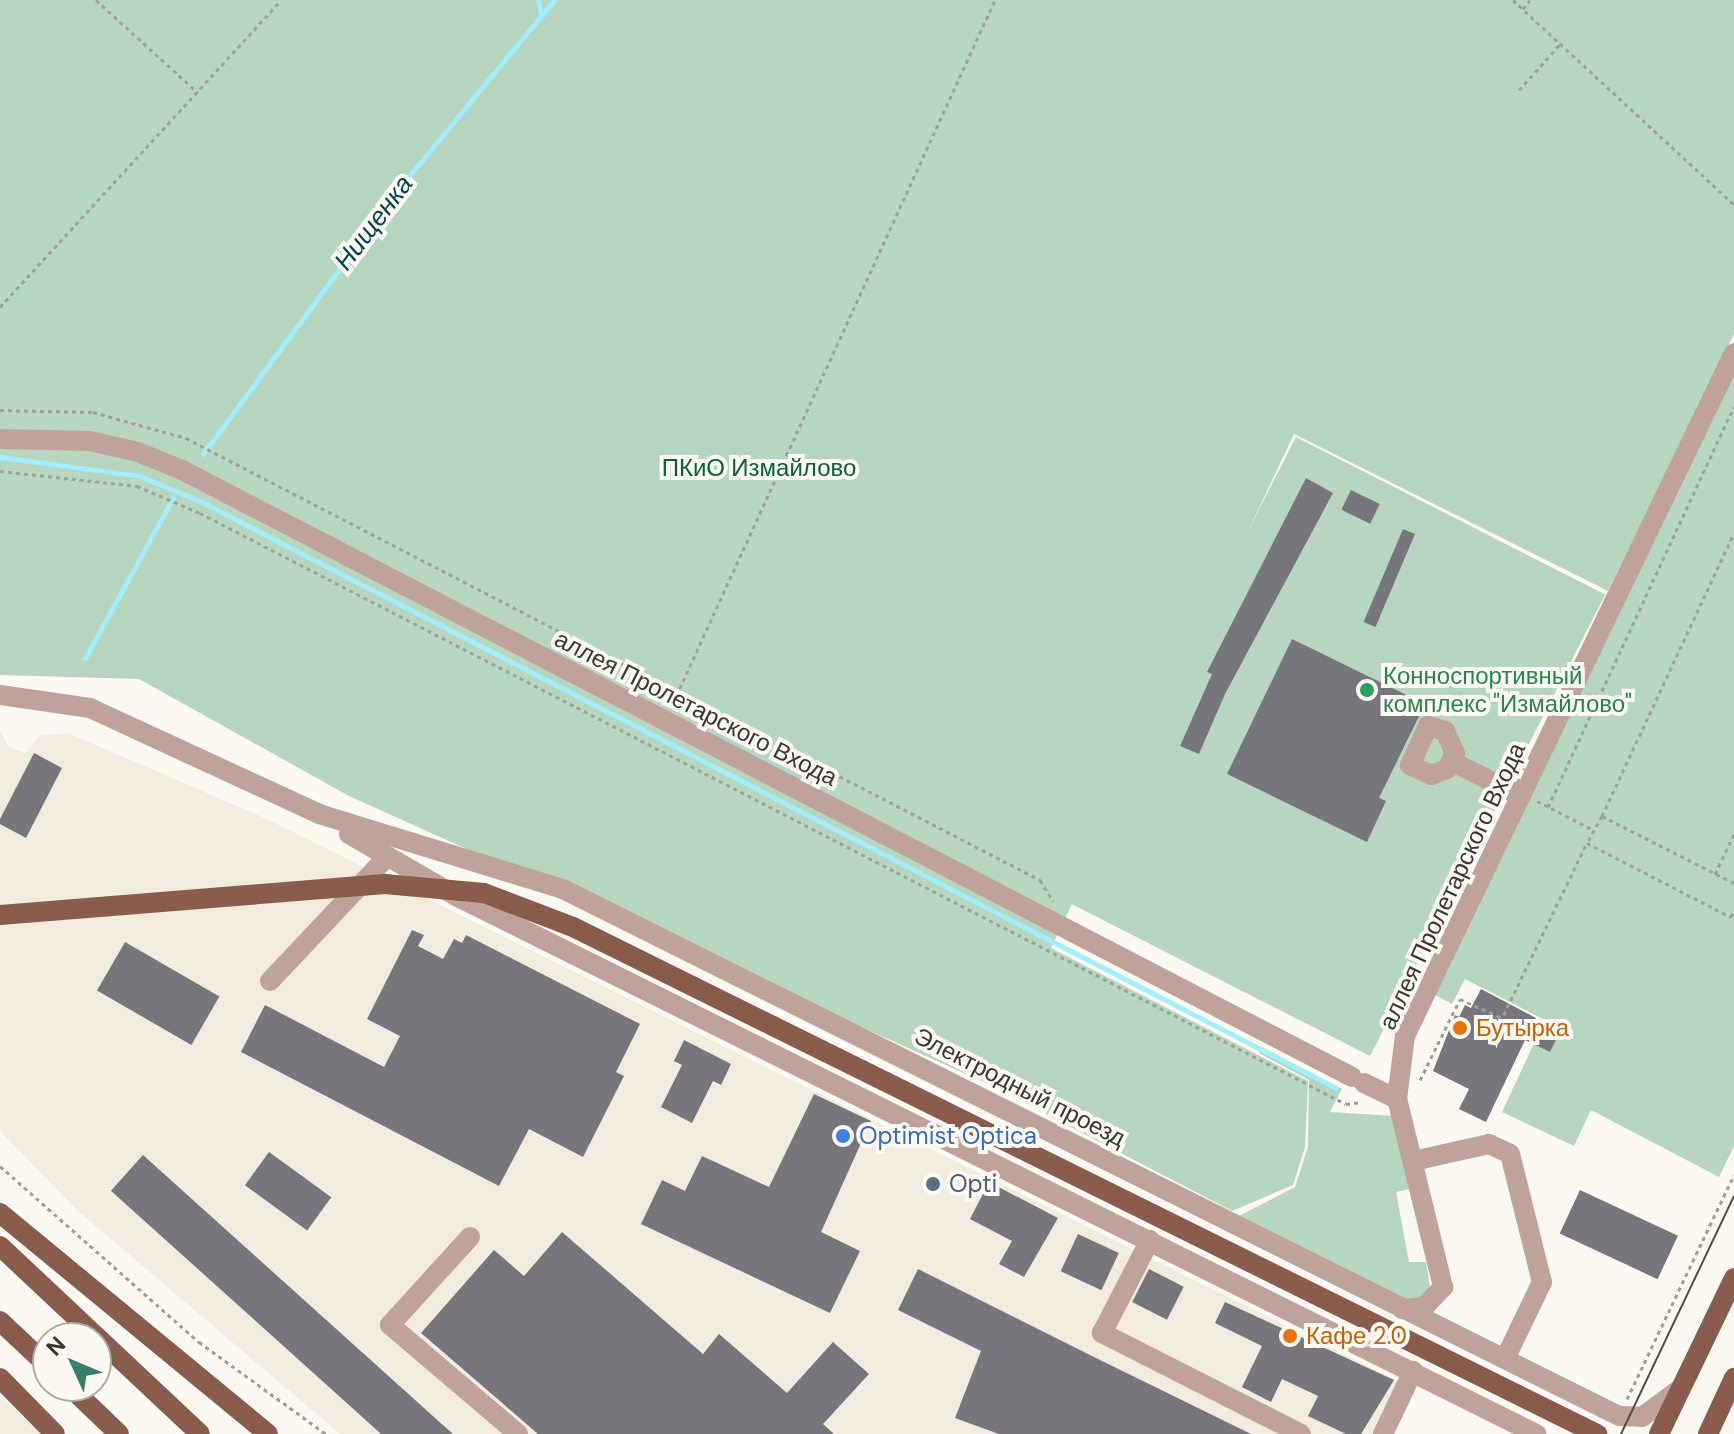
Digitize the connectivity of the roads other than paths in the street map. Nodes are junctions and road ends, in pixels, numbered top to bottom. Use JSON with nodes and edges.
{"nodes":[{"id":1,"x":1734,"y":353,"type":"edge"},
{"id":2,"x":0,"y":439,"type":"edge"},
{"id":3,"x":0,"y":695,"type":"edge"},
{"id":4,"x":1453,"y":762,"type":"dead end"},
{"id":5,"x":1526,"y":797,"type":"junction"},
{"id":6,"x":319,"y":814,"type":"junction"},
{"id":7,"x":386,"y":858,"type":"junction"},
{"id":8,"x":0,"y":915,"type":"edge"},
{"id":9,"x":270,"y":981,"type":"dead end"},
{"id":10,"x":875,"y":1043,"type":"junction"},
{"id":11,"x":856,"y":1091,"type":"junction"},
{"id":12,"x":1397,"y":1099,"type":"junction"},
{"id":13,"x":1413,"y":1161,"type":"junction"},
{"id":14,"x":1152,"y":1184,"type":"junction"},
{"id":15,"x":0,"y":1213,"type":"edge"},
{"id":16,"x":1128,"y":1230,"type":"junction"},
{"id":17,"x":470,"y":1237,"type":"dead end"},
{"id":18,"x":1150,"y":1240,"type":"junction"},
{"id":19,"x":0,"y":1246,"type":"edge"},
{"id":20,"x":1734,"y":1278,"type":"edge"},
{"id":21,"x":1402,"y":1309,"type":"junction"},
{"id":22,"x":0,"y":1321,"type":"edge"},
{"id":23,"x":32,"y":1351,"type":"edge"},
{"id":24,"x":1505,"y":1359,"type":"junction"},
{"id":25,"x":1413,"y":1371,"type":"junction"},
{"id":26,"x":0,"y":1378,"type":"edge"},
{"id":27,"x":1734,"y":1378,"type":"edge"},
{"id":28,"x":1680,"y":1389,"type":"junction"},
{"id":29,"x":86,"y":1402,"type":"edge"},
{"id":30,"x":55,"y":1434,"type":"edge"},
{"id":31,"x":119,"y":1434,"type":"edge"},
{"id":32,"x":200,"y":1434,"type":"edge"},
{"id":33,"x":268,"y":1434,"type":"edge"},
{"id":34,"x":518,"y":1434,"type":"edge"},
{"id":35,"x":1301,"y":1434,"type":"edge"},
{"id":36,"x":1383,"y":1434,"type":"edge"},
{"id":37,"x":1536,"y":1434,"type":"edge"},
{"id":38,"x":1597,"y":1434,"type":"edge"},
{"id":39,"x":1659,"y":1434,"type":"edge"},
{"id":40,"x":1708,"y":1434,"type":"edge"}],
"edges":[{"from":1,"to":5,"type":"street","name":"аллея Пролетарского Входа"},
{"from":2,"to":12,"type":"street","name":"аллея Пролетарского Входа"},
{"from":3,"to":6,"type":"street","name":"Электродный проезд"},
{"from":4,"to":5,"type":"street"},
{"from":5,"to":12,"type":"street","name":"аллея Пролетарского Входа"},
{"from":6,"to":7,"type":"street","name":"Электродный проезд"},
{"from":6,"to":10,"type":"street","name":"Электродный проезд"},
{"from":7,"to":9,"type":"street"},
{"from":7,"to":11,"type":"street","name":"Электродный проезд"},
{"from":8,"to":38,"type":"main road"},
{"from":10,"to":11,"type":"street"},
{"from":10,"to":14,"type":"street","name":"Электродный проезд"},
{"from":11,"to":16,"type":"street","name":"Электродный проезд"},
{"from":12,"to":13,"type":"street","name":"аллея Пролетарского Входа"},
{"from":13,"to":21,"type":"street","name":"аллея Пролетарского Входа"},
{"from":13,"to":24,"type":"street"},
{"from":14,"to":16,"type":"street"},
{"from":14,"to":21,"type":"street","name":"Электродный проезд"},
{"from":15,"to":33,"type":"main road"},
{"from":16,"to":18,"type":"street","name":"Электродный проезд"},
{"from":17,"to":34,"type":"street"},
{"from":18,"to":25,"type":"street","name":"Электродный проезд"},
{"from":18,"to":35,"type":"street"},
{"from":19,"to":32,"type":"main road"},
{"from":20,"to":28,"type":"main road"},
{"from":21,"to":24,"type":"street","name":"Электродный проезд"},
{"from":22,"to":23,"type":"main road"},
{"from":24,"to":28,"type":"street","name":"Электродный проезд"},
{"from":25,"to":36,"type":"street"},
{"from":25,"to":37,"type":"street","name":"Электродный проезд"},
{"from":26,"to":30,"type":"main road"},
{"from":27,"to":40,"type":"main road"},
{"from":28,"to":39,"type":"main road"},
{"from":29,"to":31,"type":"main road"}]}
